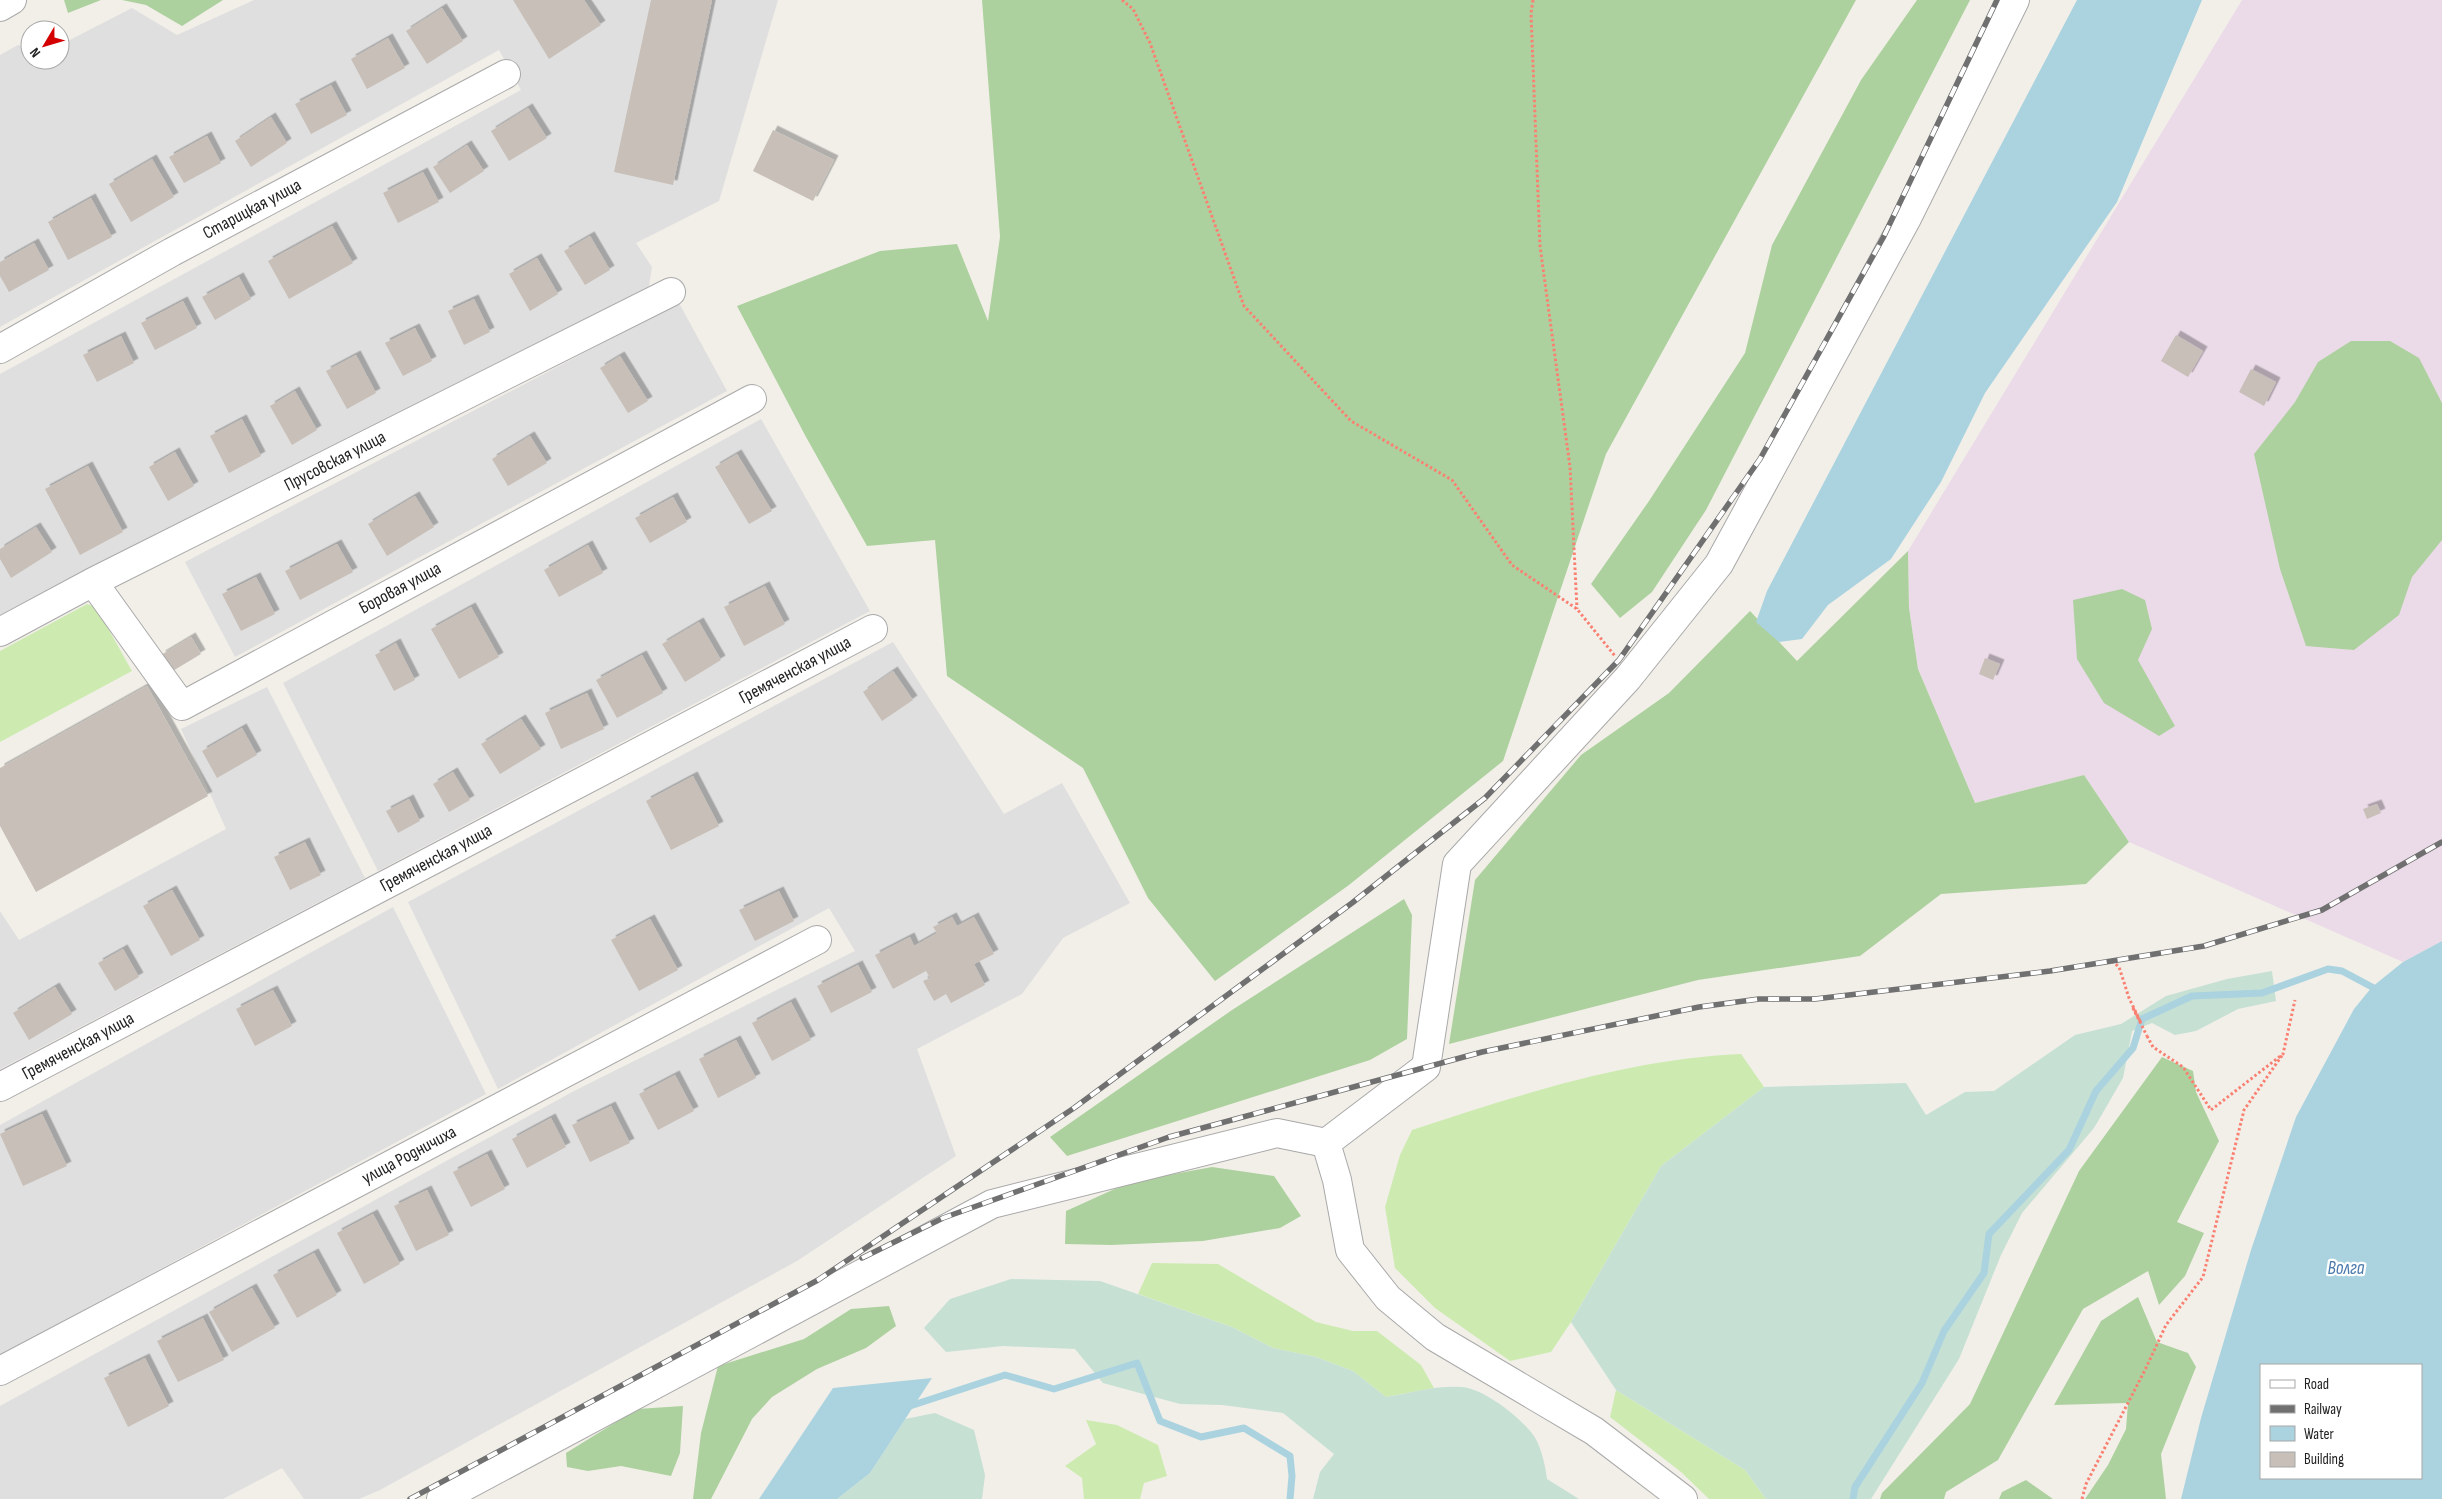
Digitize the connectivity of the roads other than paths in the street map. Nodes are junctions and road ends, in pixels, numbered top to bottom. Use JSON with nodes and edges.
{"nodes":[{"id":1,"x":12,"y":0,"type":"edge"},
{"id":2,"x":2015,"y":0,"type":"edge"},
{"id":3,"x":0,"y":7,"type":"edge"},
{"id":4,"x":506,"y":74,"type":"dead end"},
{"id":5,"x":671,"y":292,"type":"dead end"},
{"id":6,"x":0,"y":349,"type":"edge"},
{"id":7,"x":752,"y":398,"type":"dead end"},
{"id":8,"x":93,"y":582,"type":"junction"},
{"id":9,"x":872,"y":629,"type":"dead end"},
{"id":10,"x":0,"y":632,"type":"edge"},
{"id":11,"x":817,"y":940,"type":"dead end"},
{"id":12,"x":0,"y":1087,"type":"edge"},
{"id":13,"x":1326,"y":1142,"type":"junction"},
{"id":14,"x":0,"y":1371,"type":"edge"},
{"id":15,"x":441,"y":1499,"type":"edge"},
{"id":16,"x":1683,"y":1499,"type":"edge"}],
"edges":[{"from":1,"to":3,"type":"street"},
{"from":2,"to":13,"type":"street"},
{"from":4,"to":6,"type":"street","name":"Старицкая улица"},
{"from":5,"to":8,"type":"street","name":"Прусовская улица"},
{"from":7,"to":8,"type":"street","name":"Боровая улица"},
{"from":8,"to":10,"type":"street","name":"Прусовская улица"},
{"from":9,"to":12,"type":"street","name":"Гремяченская улица"},
{"from":11,"to":14,"type":"street","name":"улица Родничиха"},
{"from":13,"to":15,"type":"street"},
{"from":13,"to":16,"type":"street"}]}
